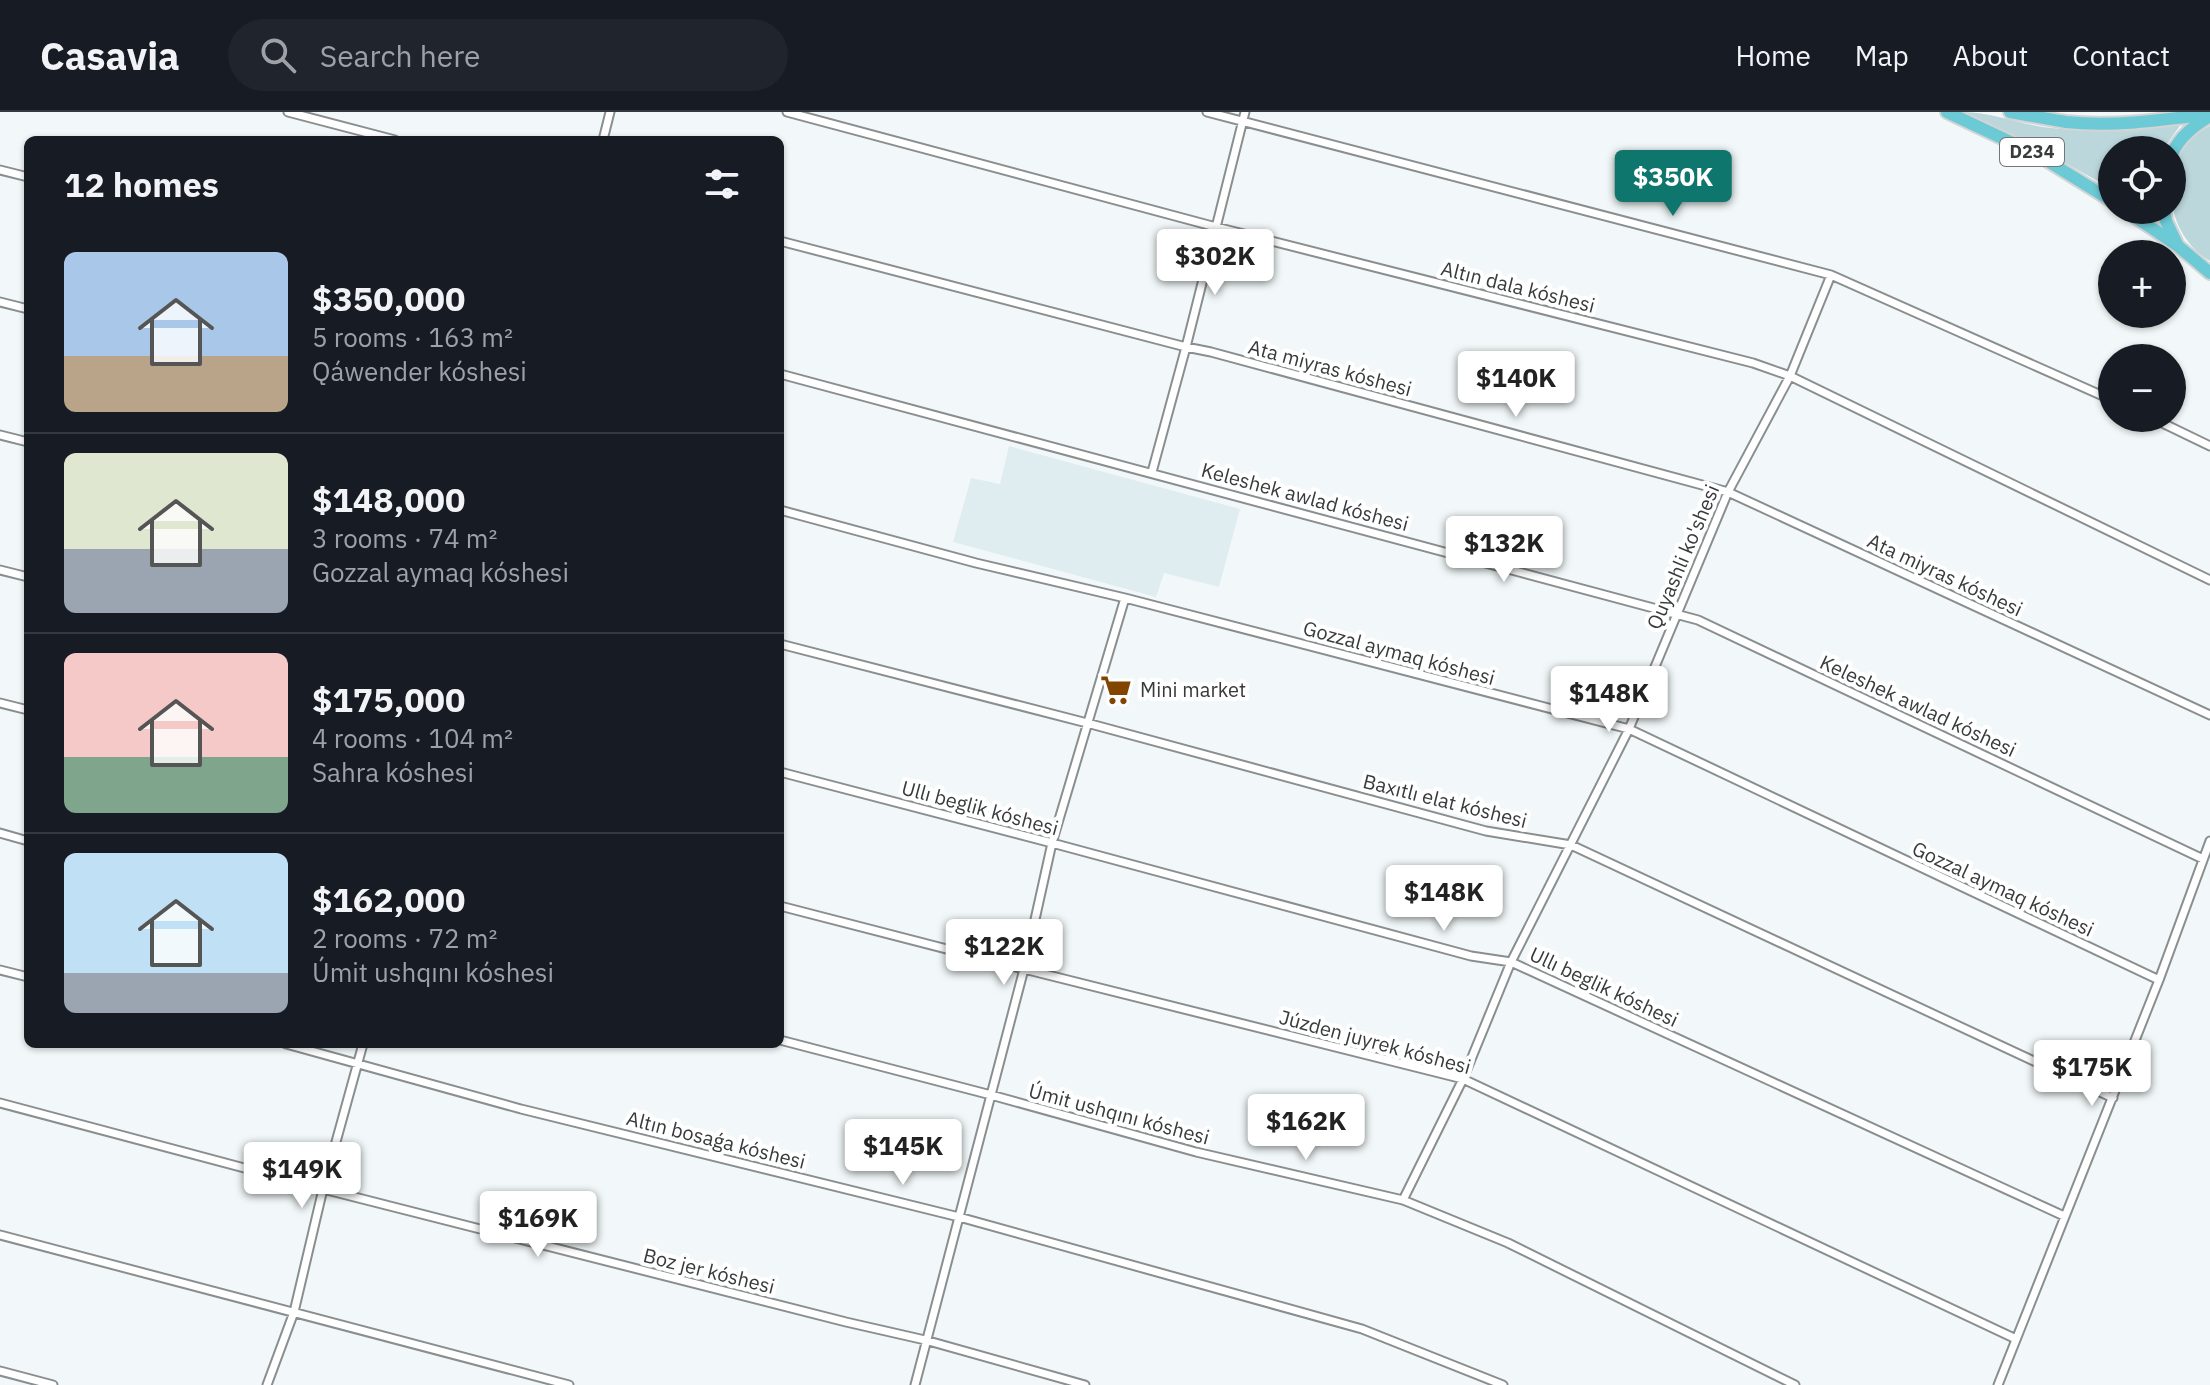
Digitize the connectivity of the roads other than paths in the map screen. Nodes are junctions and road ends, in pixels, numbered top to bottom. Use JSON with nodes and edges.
{"nodes":[{"id":1,"x":288,"y":112,"type":"edge"},
{"id":2,"x":610,"y":112,"type":"edge"},
{"id":3,"x":787,"y":112,"type":"edge"},
{"id":4,"x":1207,"y":112,"type":"edge"},
{"id":5,"x":1947,"y":112,"type":"edge"},
{"id":6,"x":2010,"y":112,"type":"edge"},
{"id":7,"x":2210,"y":115,"type":"edge"},
{"id":8,"x":1244,"y":116,"type":"edge"},
{"id":9,"x":380,"y":136,"type":"edge"},
{"id":10,"x":604,"y":136,"type":"edge"},
{"id":11,"x":2184,"y":136,"type":"edge"},
{"id":12,"x":0,"y":170,"type":"edge"},
{"id":13,"x":24,"y":176,"type":"edge"},
{"id":14,"x":2098,"y":192,"type":"edge"},
{"id":15,"x":2146,"y":224,"type":"edge"},
{"id":16,"x":1216,"y":227,"type":"junction"},
{"id":17,"x":2170,"y":240,"type":"edge"},
{"id":18,"x":784,"y":242,"type":"edge"},
{"id":19,"x":2186,"y":253,"type":"edge"},
{"id":20,"x":2210,"y":273,"type":"edge"},
{"id":21,"x":1831,"y":275,"type":"junction"},
{"id":22,"x":0,"y":302,"type":"edge"},
{"id":23,"x":24,"y":308,"type":"edge"},
{"id":24,"x":1186,"y":347,"type":"junction"},
{"id":25,"x":784,"y":375,"type":"edge"},
{"id":26,"x":1790,"y":376,"type":"junction"},
{"id":27,"x":2098,"y":394,"type":"edge"},
{"id":28,"x":2181,"y":432,"type":"edge"},
{"id":29,"x":0,"y":435,"type":"edge"},
{"id":30,"x":24,"y":441,"type":"edge"},
{"id":31,"x":2210,"y":446,"type":"edge"},
{"id":32,"x":1152,"y":472,"type":"junction"},
{"id":33,"x":1728,"y":492,"type":"junction"},
{"id":34,"x":784,"y":511,"type":"edge"},
{"id":35,"x":0,"y":570,"type":"edge"},
{"id":36,"x":24,"y":576,"type":"edge"},
{"id":37,"x":2210,"y":580,"type":"edge"},
{"id":38,"x":1125,"y":598,"type":"junction"},
{"id":39,"x":1676,"y":614,"type":"junction"},
{"id":40,"x":784,"y":645,"type":"edge"},
{"id":41,"x":0,"y":703,"type":"edge"},
{"id":42,"x":24,"y":709,"type":"edge"},
{"id":43,"x":2210,"y":715,"type":"edge"},
{"id":44,"x":1087,"y":723,"type":"junction"},
{"id":45,"x":1629,"y":729,"type":"junction"},
{"id":46,"x":784,"y":773,"type":"edge"},
{"id":47,"x":0,"y":833,"type":"edge"},
{"id":48,"x":24,"y":840,"type":"edge"},
{"id":49,"x":2210,"y":841,"type":"edge"},
{"id":50,"x":1052,"y":843,"type":"junction"},
{"id":51,"x":1571,"y":845,"type":"junction"},
{"id":52,"x":2203,"y":859,"type":"junction"},
{"id":53,"x":784,"y":907,"type":"edge"},
{"id":54,"x":1511,"y":962,"type":"junction"},
{"id":55,"x":1024,"y":969,"type":"junction"},
{"id":56,"x":0,"y":970,"type":"edge"},
{"id":57,"x":24,"y":976,"type":"edge"},
{"id":58,"x":2159,"y":980,"type":"junction"},
{"id":59,"x":784,"y":1041,"type":"edge"},
{"id":60,"x":302,"y":1048,"type":"edge"},
{"id":61,"x":362,"y":1048,"type":"edge"},
{"id":62,"x":357,"y":1062,"type":"junction"},
{"id":63,"x":1463,"y":1079,"type":"junction"},
{"id":64,"x":991,"y":1095,"type":"junction"},
{"id":65,"x":2113,"y":1098,"type":"junction"},
{"id":66,"x":0,"y":1103,"type":"edge"},
{"id":67,"x":323,"y":1189,"type":"junction"},
{"id":68,"x":1403,"y":1200,"type":"junction"},
{"id":69,"x":2064,"y":1216,"type":"junction"},
{"id":70,"x":959,"y":1217,"type":"junction"},
{"id":71,"x":0,"y":1235,"type":"edge"},
{"id":72,"x":294,"y":1312,"type":"junction"},
{"id":73,"x":2016,"y":1339,"type":"junction"},
{"id":74,"x":925,"y":1340,"type":"junction"},
{"id":75,"x":0,"y":1371,"type":"edge"},
{"id":76,"x":53,"y":1385,"type":"edge"},
{"id":77,"x":267,"y":1385,"type":"edge"},
{"id":78,"x":569,"y":1385,"type":"edge"},
{"id":79,"x":915,"y":1385,"type":"edge"},
{"id":80,"x":1085,"y":1385,"type":"edge"},
{"id":81,"x":1503,"y":1385,"type":"edge"},
{"id":82,"x":1795,"y":1385,"type":"edge"},
{"id":83,"x":1998,"y":1385,"type":"edge"}],
"edges":[{"from":1,"to":9,"type":"street"},
{"from":2,"to":10,"type":"street"},
{"from":3,"to":16,"type":"street","name":"Altın dala kóshesi"},
{"from":4,"to":8,"type":"street"},
{"from":5,"to":14,"type":"main road","number":"D234"},
{"from":6,"to":7,"type":"main road","number":"D234"},
{"from":7,"to":11,"type":"main road","number":"D234"},
{"from":8,"to":16,"type":"street"},
{"from":8,"to":21,"type":"street"},
{"from":12,"to":13,"type":"street"},
{"from":15,"to":17,"type":"main road"},
{"from":16,"to":24,"type":"street"},
{"from":16,"to":26,"type":"street","name":"Altın dala kóshesi"},
{"from":18,"to":24,"type":"street","name":"Ata miyras kóshesi"},
{"from":19,"to":20,"type":"main road"},
{"from":21,"to":26,"type":"street","name":"Quyashli ko'shesi"},
{"from":21,"to":27,"type":"street"},
{"from":22,"to":23,"type":"street"},
{"from":24,"to":32,"type":"street"},
{"from":24,"to":33,"type":"street","name":"Ata miyras kóshesi"},
{"from":25,"to":32,"type":"street","name":"Keleshek awlad kóshesi"},
{"from":26,"to":33,"type":"street","name":"Quyashli ko'shesi"},
{"from":26,"to":37,"type":"street","name":"Altın dala kóshesi"},
{"from":28,"to":31,"type":"street"},
{"from":29,"to":30,"type":"street"},
{"from":32,"to":39,"type":"street","name":"Keleshek awlad kóshesi"},
{"from":33,"to":39,"type":"street","name":"Quyashli ko'shesi"},
{"from":33,"to":43,"type":"street","name":"Ata miyras kóshesi"},
{"from":34,"to":38,"type":"street","name":"Gozzal aymaq kóshesi"},
{"from":35,"to":36,"type":"street"},
{"from":38,"to":44,"type":"street"},
{"from":38,"to":45,"type":"street","name":"Gozzal aymaq kóshesi"},
{"from":39,"to":45,"type":"street","name":"Quyashli ko'shesi"},
{"from":39,"to":52,"type":"street","name":"Keleshek awlad kóshesi"},
{"from":40,"to":44,"type":"street","name":"Baxıtlı elat kóshesi"},
{"from":41,"to":42,"type":"street"},
{"from":44,"to":50,"type":"street"},
{"from":44,"to":51,"type":"street","name":"Baxıtlı elat kóshesi"},
{"from":45,"to":51,"type":"street","name":"Quyashli ko'shesi"},
{"from":45,"to":58,"type":"street","name":"Gozzal aymaq kóshesi"},
{"from":46,"to":50,"type":"street","name":"Ullı beglik kóshesi"},
{"from":47,"to":48,"type":"street"},
{"from":49,"to":52,"type":"street"},
{"from":50,"to":54,"type":"street","name":"Ullı beglik kóshesi"},
{"from":50,"to":55,"type":"street"},
{"from":51,"to":54,"type":"street","name":"Quyashli ko'shesi"},
{"from":51,"to":65,"type":"street","name":"Baxıtlı elat kóshesi"},
{"from":52,"to":58,"type":"street"},
{"from":53,"to":55,"type":"street","name":"Júzden juyrek kóshesi"},
{"from":54,"to":63,"type":"street","name":"Quyashli ko'shesi"},
{"from":54,"to":69,"type":"street","name":"Ullı beglik kóshesi"},
{"from":55,"to":63,"type":"street","name":"Júzden juyrek kóshesi"},
{"from":55,"to":64,"type":"street"},
{"from":56,"to":57,"type":"street"},
{"from":58,"to":65,"type":"street"},
{"from":59,"to":64,"type":"street","name":"Úmit ushqını kóshesi"},
{"from":60,"to":62,"type":"street","name":"Altın bosaǵa kóshesi"},
{"from":61,"to":62,"type":"street"},
{"from":62,"to":67,"type":"street"},
{"from":62,"to":70,"type":"street","name":"Altın bosaǵa kóshesi"},
{"from":63,"to":68,"type":"street","name":"Quyashli ko'shesi"},
{"from":63,"to":73,"type":"street","name":"Júzden juyrek kóshesi"},
{"from":64,"to":68,"type":"street","name":"Úmit ushqını kóshesi"},
{"from":64,"to":70,"type":"street"},
{"from":65,"to":69,"type":"street"},
{"from":66,"to":67,"type":"street","name":"Boz jer kóshesi"},
{"from":67,"to":72,"type":"street"},
{"from":67,"to":74,"type":"street","name":"Boz jer kóshesi"},
{"from":68,"to":82,"type":"street","name":"Úmit ushqını kóshesi"},
{"from":69,"to":73,"type":"street"},
{"from":70,"to":74,"type":"street"},
{"from":70,"to":81,"type":"street","name":"Altın bosaǵa kóshesi"},
{"from":71,"to":72,"type":"street"},
{"from":72,"to":77,"type":"street"},
{"from":72,"to":78,"type":"street"},
{"from":73,"to":83,"type":"street"},
{"from":74,"to":79,"type":"street"},
{"from":74,"to":80,"type":"street","name":"Boz jer kóshesi"},
{"from":75,"to":76,"type":"street"}]}
